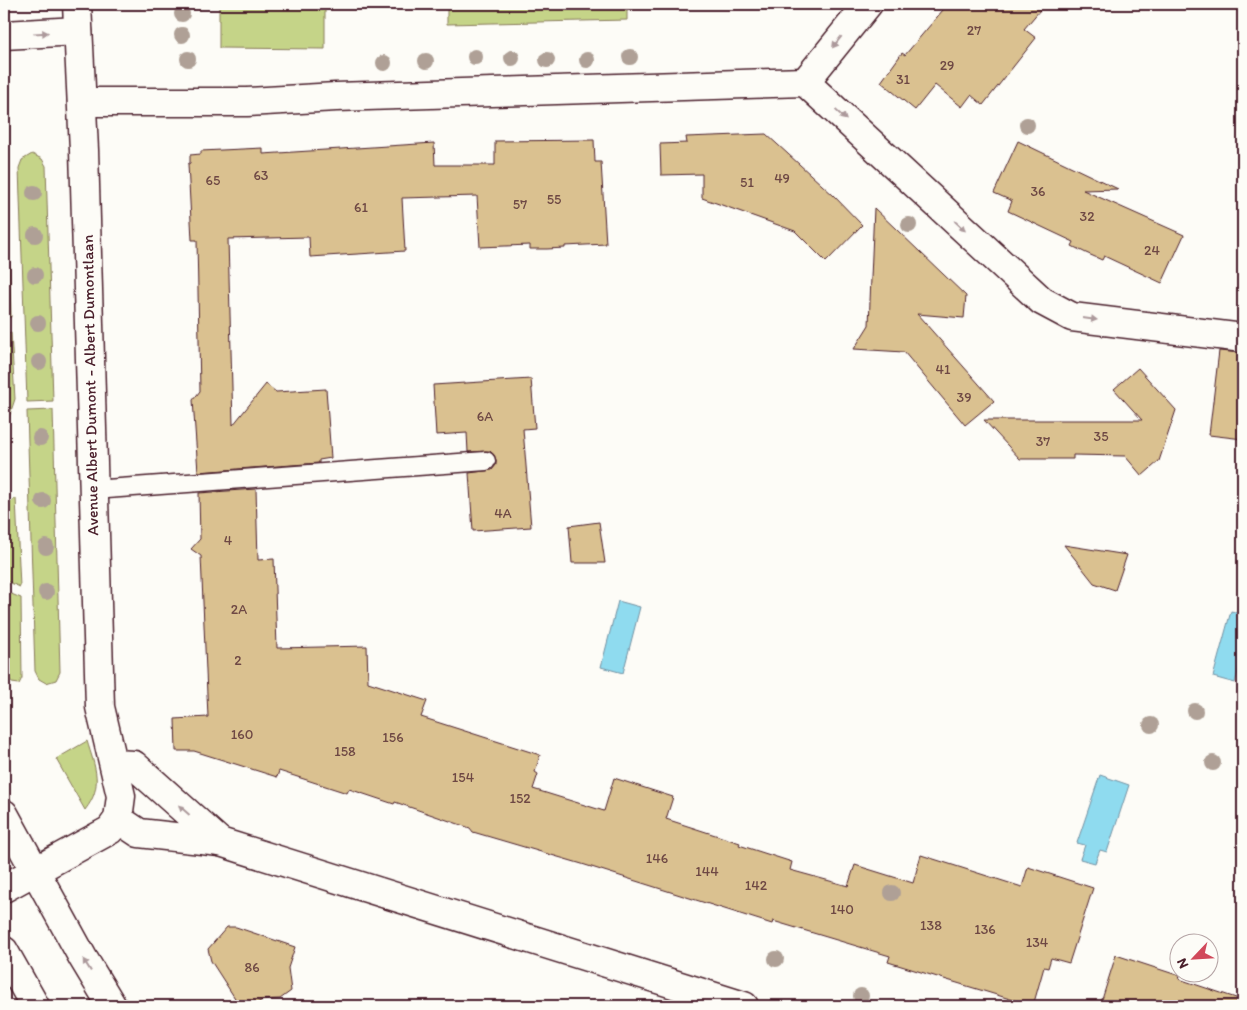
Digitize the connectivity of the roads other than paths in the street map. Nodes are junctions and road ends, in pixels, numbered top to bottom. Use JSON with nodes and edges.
{"nodes":[{"id":1,"x":77,"y":4,"type":"edge"},
{"id":2,"x":868,"y":4,"type":"edge"},
{"id":3,"x":78,"y":31,"type":"junction"},
{"id":4,"x":4,"y":34,"type":"edge"},
{"id":5,"x":805,"y":82,"type":"junction"},
{"id":6,"x":82,"y":102,"type":"junction"},
{"id":7,"x":1243,"y":338,"type":"edge"},
{"id":8,"x":486,"y":461,"type":"dead end"},
{"id":9,"x":93,"y":490,"type":"junction"},
{"id":10,"x":114,"y":764,"type":"junction"},
{"id":11,"x":4,"y":814,"type":"edge"},
{"id":12,"x":118,"y":819,"type":"junction"},
{"id":13,"x":220,"y":842,"type":"junction"},
{"id":14,"x":35,"y":871,"type":"junction"},
{"id":15,"x":4,"y":888,"type":"edge"},
{"id":16,"x":4,"y":951,"type":"edge"},
{"id":17,"x":35,"y":1006,"type":"edge"},
{"id":18,"x":112,"y":1006,"type":"edge"},
{"id":19,"x":744,"y":1006,"type":"edge"}],
"edges":[{"from":1,"to":3,"type":"street","name":"Avenue Albert Dumont - Albert Dumontlaan"},
{"from":2,"to":5,"type":"street","one_way":true},
{"from":4,"to":3,"type":"street","one_way":true},
{"from":3,"to":6,"type":"street","name":"Avenue Albert Dumont - Albert Dumontlaan"},
{"from":5,"to":6,"type":"street"},
{"from":5,"to":7,"type":"street","one_way":true},
{"from":6,"to":9,"type":"street","name":"Avenue Albert Dumont - Albert Dumontlaan"},
{"from":8,"to":9,"type":"lane"},
{"from":9,"to":10,"type":"street","name":"Avenue Albert Dumont - Albert Dumontlaan"},
{"from":10,"to":12,"type":"street","name":"Avenue Albert Dumont - Albert Dumontlaan"},
{"from":13,"to":10,"type":"street","one_way":true},
{"from":11,"to":14,"type":"street"},
{"from":12,"to":13,"type":"street"},
{"from":12,"to":14,"type":"street"},
{"from":13,"to":19,"type":"street"},
{"from":14,"to":15,"type":"street"},
{"from":18,"to":14,"type":"street","one_way":true},
{"from":16,"to":17,"type":"street"}]}
